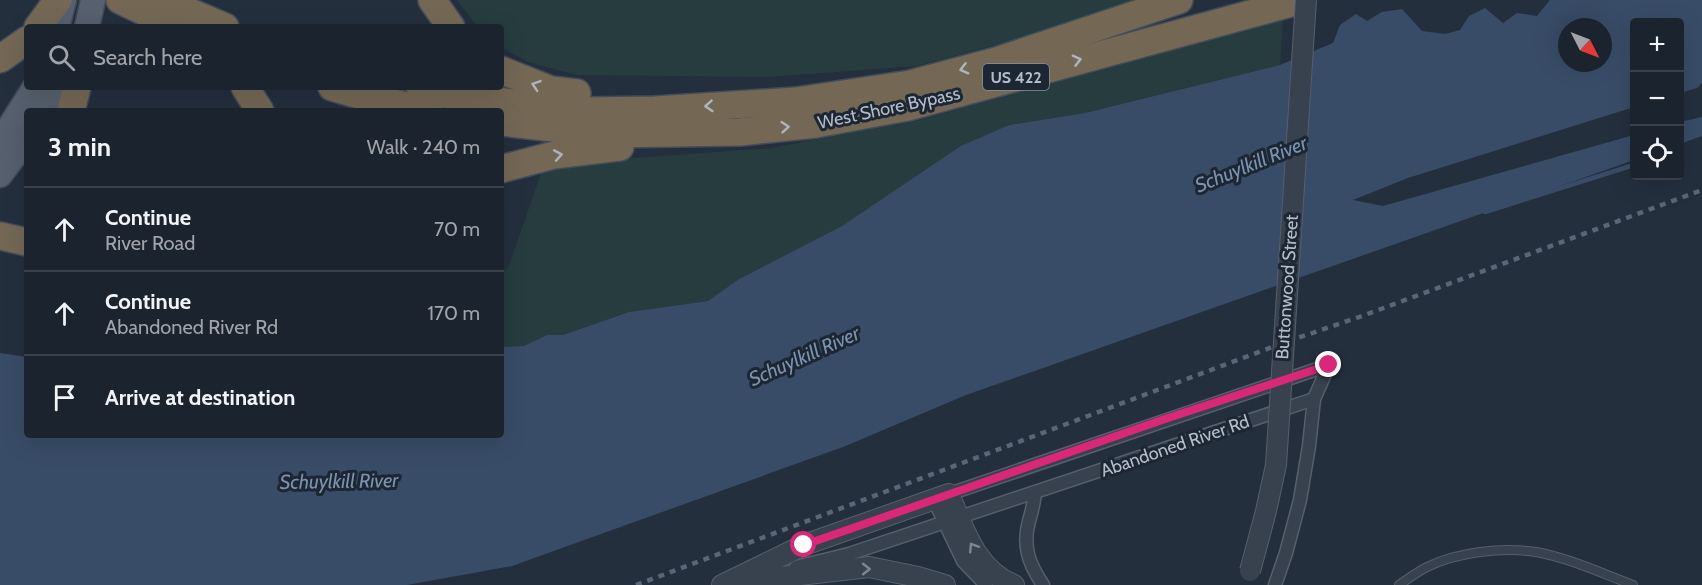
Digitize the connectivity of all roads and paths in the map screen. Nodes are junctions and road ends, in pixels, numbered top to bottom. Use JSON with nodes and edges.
{"nodes":[{"id":1,"x":58,"y":0,"type":"edge"},
{"id":2,"x":64,"y":0,"type":"edge"},
{"id":3,"x":93,"y":0,"type":"edge"},
{"id":4,"x":120,"y":0,"type":"edge"},
{"id":5,"x":432,"y":0,"type":"edge"},
{"id":6,"x":1179,"y":0,"type":"edge"},
{"id":7,"x":1302,"y":0,"type":"edge"},
{"id":8,"x":1306,"y":0,"type":"edge"},
{"id":9,"x":169,"y":19,"type":"edge"},
{"id":10,"x":44,"y":24,"type":"edge"},
{"id":11,"x":45,"y":24,"type":"edge"},
{"id":12,"x":88,"y":24,"type":"edge"},
{"id":13,"x":204,"y":24,"type":"edge"},
{"id":14,"x":449,"y":24,"type":"edge"},
{"id":15,"x":24,"y":41,"type":"edge"},
{"id":16,"x":0,"y":59,"type":"edge"},
{"id":17,"x":504,"y":71,"type":"edge"},
{"id":18,"x":33,"y":90,"type":"edge"},
{"id":19,"x":57,"y":90,"type":"edge"},
{"id":20,"x":76,"y":90,"type":"edge"},
{"id":21,"x":247,"y":90,"type":"edge"},
{"id":22,"x":342,"y":90,"type":"edge"},
{"id":23,"x":431,"y":90,"type":"edge"},
{"id":24,"x":47,"y":108,"type":"edge"},
{"id":25,"x":72,"y":108,"type":"edge"},
{"id":26,"x":258,"y":108,"type":"edge"},
{"id":27,"x":416,"y":108,"type":"edge"},
{"id":28,"x":655,"y":110,"type":"junction"},
{"id":29,"x":504,"y":122,"type":"edge"},
{"id":30,"x":727,"y":132,"type":"junction"},
{"id":31,"x":0,"y":142,"type":"edge"},
{"id":32,"x":24,"y":143,"type":"edge"},
{"id":33,"x":504,"y":168,"type":"edge"},
{"id":34,"x":0,"y":175,"type":"edge"},
{"id":35,"x":0,"y":236,"type":"edge"},
{"id":36,"x":24,"y":241,"type":"edge"},
{"id":37,"x":1314,"y":399,"type":"junction"},
{"id":38,"x":1035,"y":493,"type":"junction"},
{"id":39,"x":941,"y":497,"type":"junction"},
{"id":40,"x":951,"y":520,"type":"junction"},
{"id":41,"x":1247,"y":578,"type":"edge"},
{"id":42,"x":723,"y":584,"type":"edge"},
{"id":43,"x":945,"y":585,"type":"edge"},
{"id":44,"x":986,"y":585,"type":"edge"},
{"id":45,"x":1014,"y":585,"type":"edge"},
{"id":46,"x":1043,"y":585,"type":"edge"},
{"id":47,"x":1275,"y":585,"type":"edge"},
{"id":48,"x":1399,"y":585,"type":"edge"},
{"id":49,"x":1633,"y":585,"type":"edge"}],
"edges":[{"from":1,"to":10,"type":"highway"},
{"from":2,"to":11,"type":"main road"},
{"from":3,"to":12,"type":"main road"},
{"from":4,"to":9,"type":"highway"},
{"from":5,"to":14,"type":"highway"},
{"from":6,"to":28,"type":"highway","name":"West Shore Bypass","number":"US 422","one_way":true},
{"from":30,"to":7,"type":"highway","name":"West Shore Bypass","number":"US 422","one_way":true},
{"from":8,"to":41,"type":"street","name":"Buttonwood Street","bridge":true},
{"from":9,"to":13,"type":"highway"},
{"from":15,"to":16,"type":"highway"},
{"from":28,"to":17,"type":"highway","one_way":true},
{"from":18,"to":31,"type":"main road"},
{"from":19,"to":24,"type":"main road"},
{"from":20,"to":25,"type":"highway"},
{"from":21,"to":26,"type":"highway"},
{"from":22,"to":27,"type":"highway"},
{"from":23,"to":28,"type":"highway","name":"West Shore Bypass","number":"US 422"},
{"from":29,"to":30,"type":"highway","name":"West Shore Bypass","number":"US 422"},
{"from":33,"to":30,"type":"highway","one_way":true},
{"from":32,"to":34,"type":"main road"},
{"from":35,"to":36,"type":"highway"},
{"from":37,"to":38,"type":"street","name":"Abandoned River Rd"},
{"from":37,"to":39,"type":"street","name":"Abandoned River Rd"},
{"from":37,"to":47,"type":"street","name":"Abandoned River Rd"},
{"from":38,"to":40,"type":"street","name":"Abandoned River Rd"},
{"from":38,"to":46,"type":"street"},
{"from":39,"to":40,"type":"street"},
{"from":39,"to":42,"type":"street"},
{"from":40,"to":42,"type":"street","name":"Abandoned River Rd"},
{"from":40,"to":44,"type":"street"},
{"from":45,"to":40,"type":"street","one_way":true},
{"from":42,"to":43,"type":"street","one_way":true},
{"from":48,"to":49,"type":"lane"}]}
